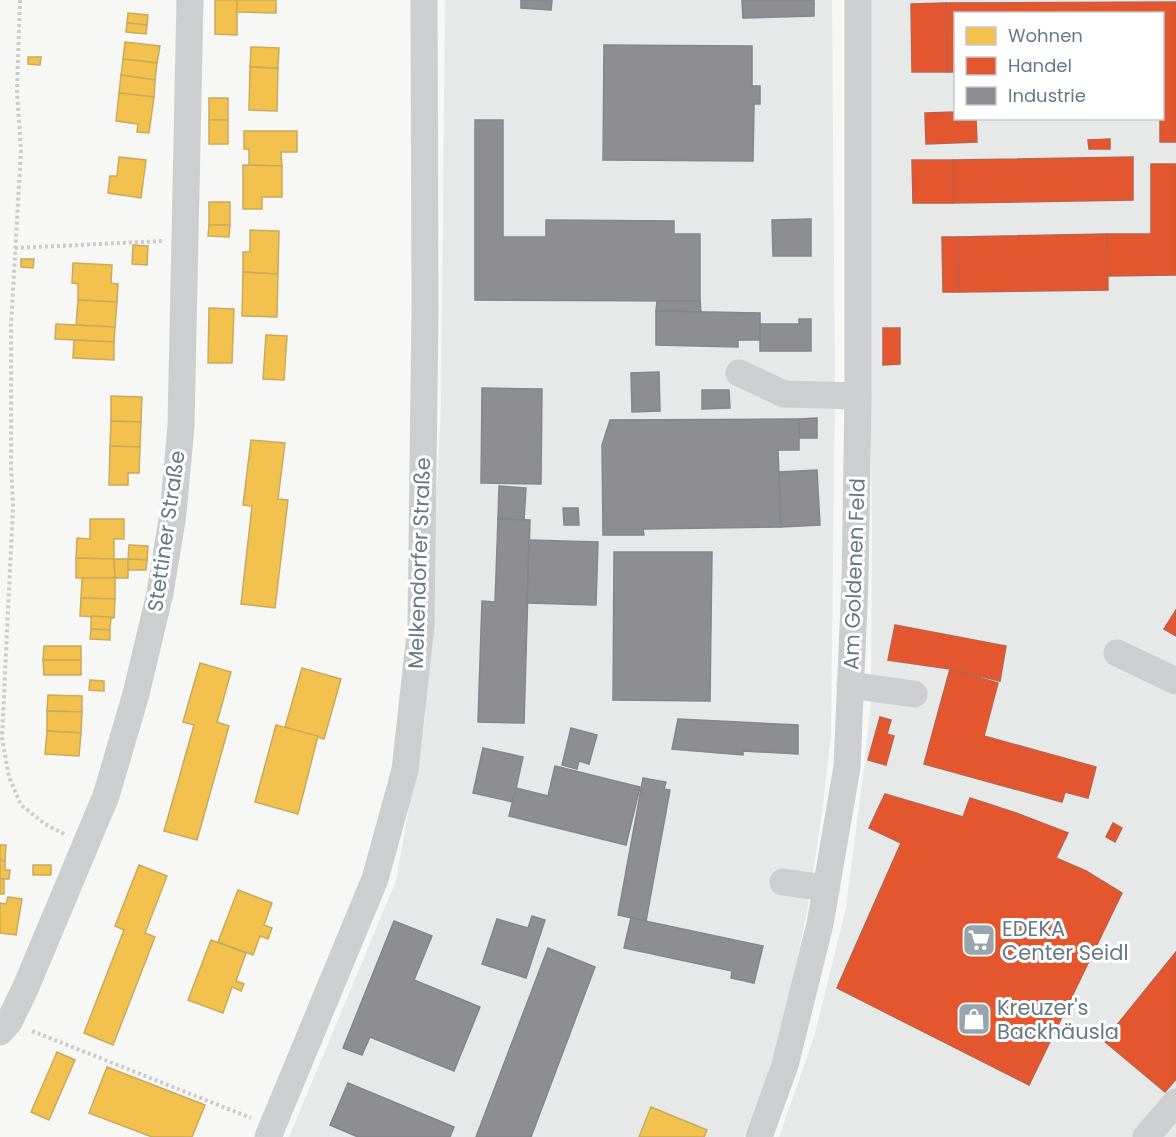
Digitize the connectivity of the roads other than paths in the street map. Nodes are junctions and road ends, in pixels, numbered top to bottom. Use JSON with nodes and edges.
{"nodes":[{"id":1,"x":190,"y":0,"type":"edge"},
{"id":2,"x":424,"y":0,"type":"edge"},
{"id":3,"x":858,"y":0,"type":"edge"},
{"id":4,"x":739,"y":373,"type":"dead end"},
{"id":5,"x":858,"y":396,"type":"junction"},
{"id":6,"x":1117,"y":653,"type":"dead end"},
{"id":7,"x":1176,"y":681,"type":"edge"},
{"id":8,"x":850,"y":685,"type":"junction"},
{"id":9,"x":914,"y":694,"type":"dead end"},
{"id":10,"x":783,"y":882,"type":"dead end"},
{"id":11,"x":826,"y":888,"type":"junction"},
{"id":12,"x":4,"y":1027,"type":"edge"},
{"id":13,"x":1176,"y":1102,"type":"edge"},
{"id":14,"x":271,"y":1132,"type":"edge"},
{"id":15,"x":759,"y":1137,"type":"edge"},
{"id":16,"x":1146,"y":1137,"type":"edge"}],
"edges":[{"from":1,"to":12,"type":"street","name":"Stettiner Straße"},
{"from":2,"to":14,"type":"street","name":"Melkendorfer Straße"},
{"from":3,"to":5,"type":"street","name":"Am Goldenen Feld"},
{"from":4,"to":5,"type":"street"},
{"from":5,"to":8,"type":"street","name":"Am Goldenen Feld"},
{"from":6,"to":7,"type":"street"},
{"from":8,"to":9,"type":"street"},
{"from":8,"to":11,"type":"street","name":"Am Goldenen Feld"},
{"from":10,"to":11,"type":"street"},
{"from":11,"to":15,"type":"street","name":"Am Goldenen Feld"},
{"from":13,"to":16,"type":"street"}]}
